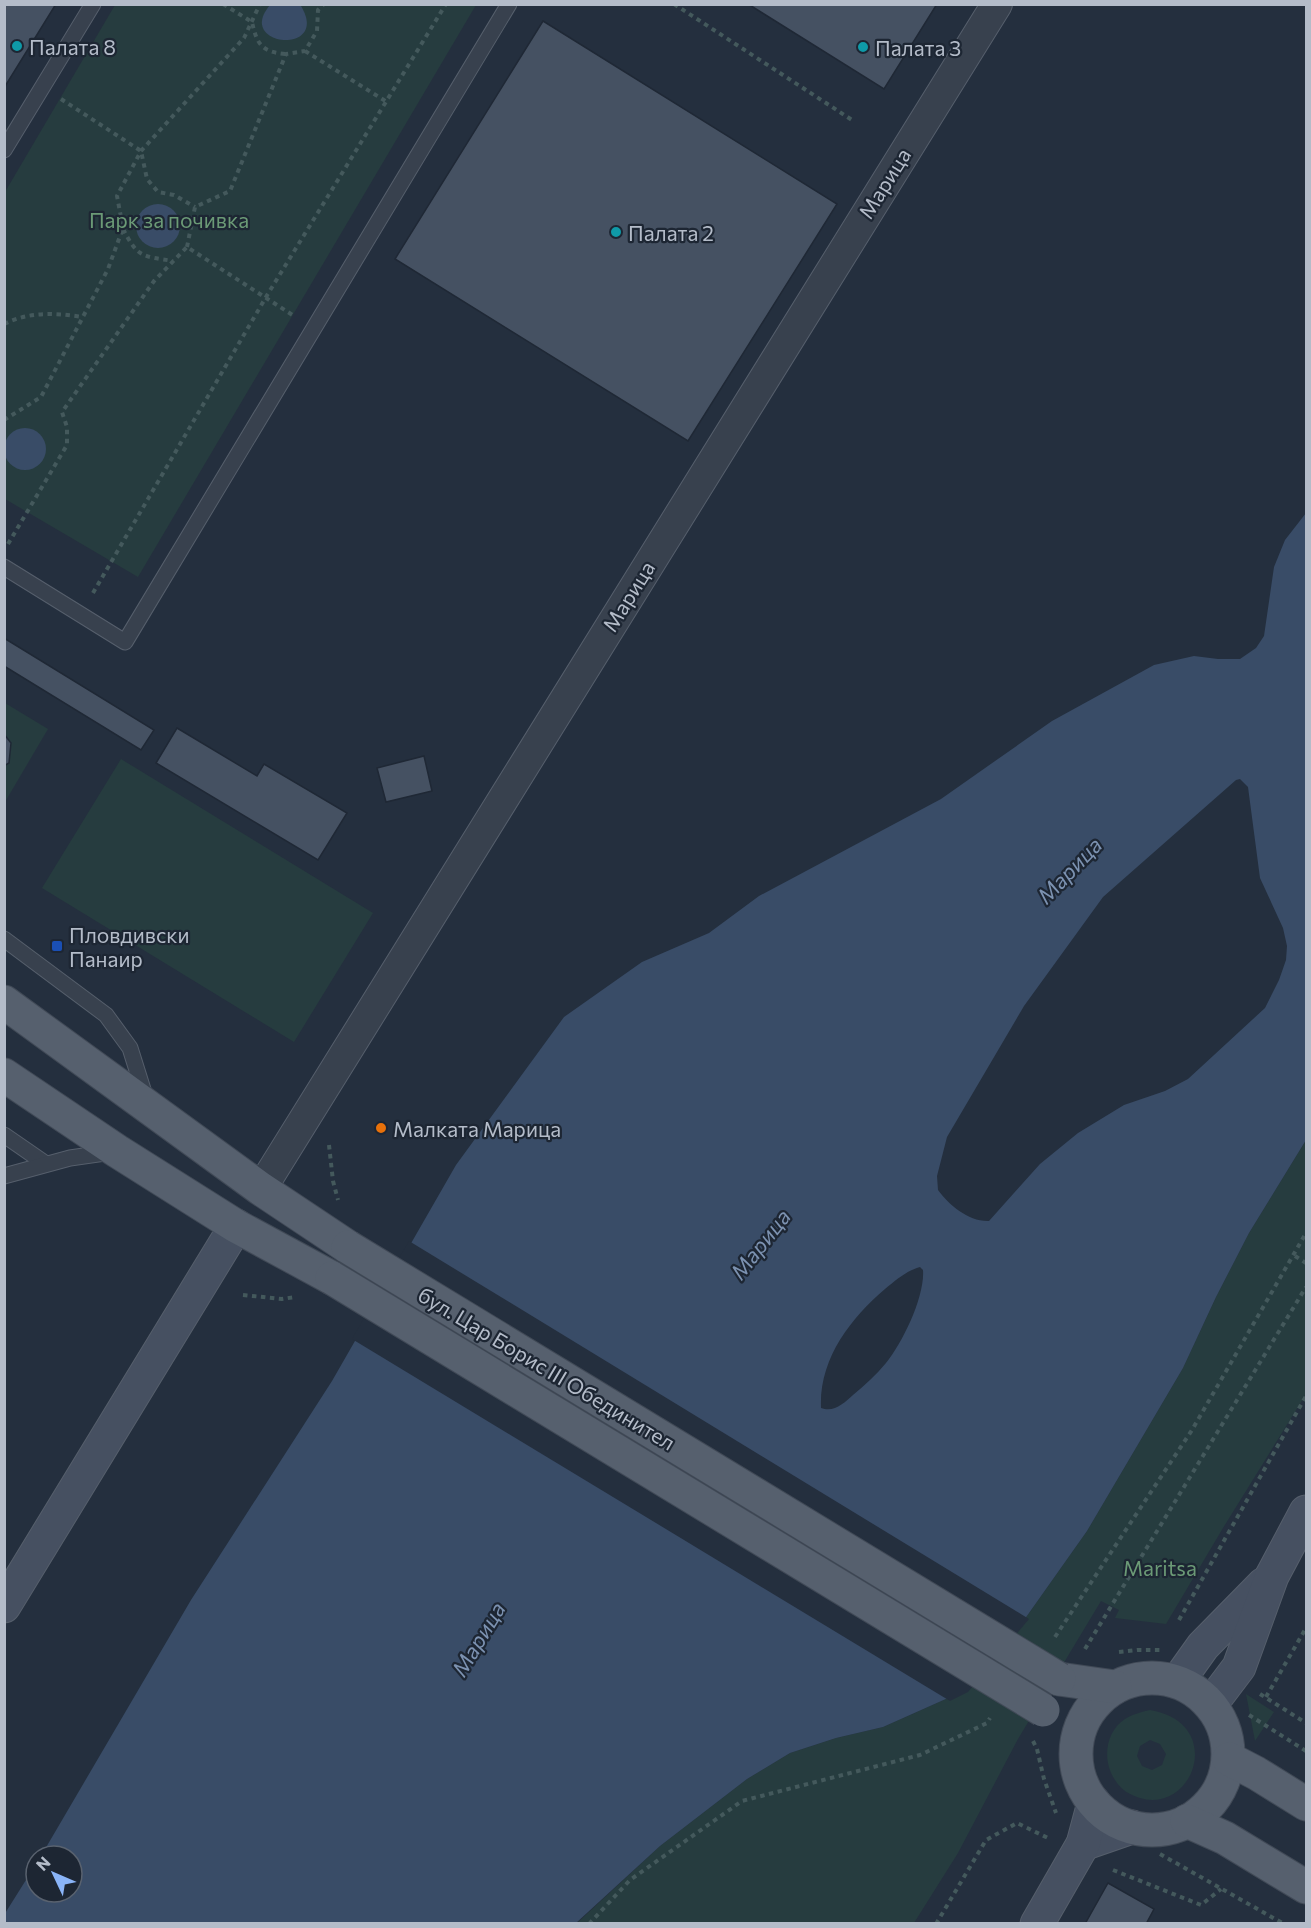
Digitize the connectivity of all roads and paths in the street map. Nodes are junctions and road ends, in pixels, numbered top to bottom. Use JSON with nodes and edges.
{"nodes":[{"id":1,"x":93,"y":4,"type":"edge"},
{"id":2,"x":223,"y":4,"type":"edge"},
{"id":3,"x":260,"y":4,"type":"edge"},
{"id":4,"x":314,"y":4,"type":"edge"},
{"id":5,"x":324,"y":4,"type":"edge"},
{"id":6,"x":446,"y":4,"type":"edge"},
{"id":7,"x":509,"y":4,"type":"edge"},
{"id":8,"x":674,"y":4,"type":"edge"},
{"id":9,"x":997,"y":4,"type":"edge"},
{"id":10,"x":318,"y":10,"type":"junction"},
{"id":11,"x":252,"y":22,"type":"junction"},
{"id":12,"x":305,"y":51,"type":"junction"},
{"id":13,"x":286,"y":54,"type":"junction"},
{"id":14,"x":43,"y":87,"type":"junction"},
{"id":15,"x":387,"y":102,"type":"junction"},
{"id":16,"x":852,"y":120,"type":"dead end"},
{"id":17,"x":4,"y":150,"type":"edge"},
{"id":18,"x":141,"y":151,"type":"junction"},
{"id":19,"x":195,"y":207,"type":"junction"},
{"id":20,"x":123,"y":228,"type":"junction"},
{"id":21,"x":187,"y":247,"type":"junction"},
{"id":22,"x":173,"y":261,"type":"junction"},
{"id":23,"x":266,"y":297,"type":"junction"},
{"id":24,"x":83,"y":317,"type":"junction"},
{"id":25,"x":4,"y":324,"type":"edge"},
{"id":26,"x":313,"y":328,"type":"junction"},
{"id":27,"x":4,"y":420,"type":"edge"},
{"id":28,"x":4,"y":550,"type":"edge"},
{"id":29,"x":4,"y":567,"type":"edge"},
{"id":30,"x":80,"y":614,"type":"junction"},
{"id":31,"x":4,"y":939,"type":"edge"},
{"id":32,"x":4,"y":1002,"type":"edge"},
{"id":33,"x":4,"y":1076,"type":"edge"},
{"id":34,"x":148,"y":1105,"type":"junction"},
{"id":35,"x":4,"y":1135,"type":"edge"},
{"id":36,"x":329,"y":1145,"type":"dead end"},
{"id":37,"x":117,"y":1151,"type":"junction"},
{"id":38,"x":46,"y":1164,"type":"junction"},
{"id":39,"x":4,"y":1176,"type":"edge"},
{"id":40,"x":261,"y":1189,"type":"junction"},
{"id":41,"x":339,"y":1205,"type":"dead end"},
{"id":42,"x":236,"y":1226,"type":"junction"},
{"id":43,"x":1295,"y":1256,"type":"dead end"},
{"id":44,"x":1306,"y":1263,"type":"edge"},
{"id":45,"x":1306,"y":1287,"type":"edge"},
{"id":46,"x":243,"y":1295,"type":"dead end"},
{"id":47,"x":297,"y":1296,"type":"dead end"},
{"id":48,"x":1306,"y":1512,"type":"edge"},
{"id":49,"x":1272,"y":1576,"type":"junction"},
{"id":50,"x":9,"y":1590,"type":"edge"},
{"id":51,"x":1306,"y":1628,"type":"edge"},
{"id":52,"x":1161,"y":1650,"type":"dead end"},
{"id":53,"x":1083,"y":1652,"type":"dead end"},
{"id":54,"x":1118,"y":1653,"type":"dead end"},
{"id":55,"x":1178,"y":1681,"type":"junction"},
{"id":56,"x":1114,"y":1687,"type":"junction"},
{"id":57,"x":1266,"y":1697,"type":"dead end"},
{"id":58,"x":1211,"y":1704,"type":"junction"},
{"id":59,"x":1249,"y":1715,"type":"dead end"},
{"id":60,"x":1036,"y":1722,"type":"junction"},
{"id":61,"x":1306,"y":1751,"type":"edge"},
{"id":62,"x":1076,"y":1757,"type":"junction"},
{"id":63,"x":1229,"y":1759,"type":"junction"},
{"id":64,"x":1094,"y":1803,"type":"junction"},
{"id":65,"x":1306,"y":1804,"type":"edge"},
{"id":66,"x":1059,"y":1820,"type":"dead end"},
{"id":67,"x":1187,"y":1821,"type":"junction"},
{"id":68,"x":1132,"y":1827,"type":"junction"},
{"id":69,"x":1083,"y":1844,"type":"junction"},
{"id":70,"x":1160,"y":1854,"type":"dead end"},
{"id":71,"x":1306,"y":1887,"type":"edge"},
{"id":72,"x":1037,"y":1923,"type":"edge"},
{"id":73,"x":1284,"y":1923,"type":"edge"}],
"edges":[{"from":1,"to":14,"type":"lane"},
{"from":2,"to":11,"type":"path"},
{"from":3,"to":11,"type":"path"},
{"from":4,"to":10,"type":"path"},
{"from":5,"to":10,"type":"path"},
{"from":6,"to":15,"type":"path"},
{"from":7,"to":26,"type":"lane"},
{"from":8,"to":16,"type":"path"},
{"from":9,"to":40,"type":"street","name":"Марица"},
{"from":10,"to":12,"type":"path"},
{"from":11,"to":13,"type":"path"},
{"from":11,"to":18,"type":"path"},
{"from":12,"to":13,"type":"path"},
{"from":12,"to":15,"type":"path"},
{"from":13,"to":19,"type":"path"},
{"from":14,"to":17,"type":"lane"},
{"from":14,"to":18,"type":"path"},
{"from":15,"to":23,"type":"path"},
{"from":18,"to":19,"type":"path"},
{"from":18,"to":20,"type":"path"},
{"from":19,"to":21,"type":"path"},
{"from":20,"to":22,"type":"path"},
{"from":20,"to":24,"type":"path"},
{"from":21,"to":22,"type":"path"},
{"from":21,"to":23,"type":"path"},
{"from":22,"to":28,"type":"path"},
{"from":23,"to":26,"type":"path"},
{"from":23,"to":30,"type":"path"},
{"from":24,"to":25,"type":"path"},
{"from":24,"to":27,"type":"path"},
{"from":26,"to":30,"type":"lane"},
{"from":29,"to":30,"type":"lane"},
{"from":31,"to":34,"type":"lane"},
{"from":32,"to":34,"type":"main road","name":"бул. Цар Борис III Обединител"},
{"from":33,"to":37,"type":"main road","name":"бул. Цар Борис III Обединител"},
{"from":34,"to":40,"type":"main road","name":"бул. Цар Борис III Обединител"},
{"from":35,"to":38,"type":"lane"},
{"from":36,"to":41,"type":"path"},
{"from":37,"to":38,"type":"lane"},
{"from":37,"to":42,"type":"main road","name":"бул. Цар Борис III Обединител"},
{"from":38,"to":39,"type":"lane"},
{"from":40,"to":56,"type":"main road","name":"бул. Цар Борис III Обединител","bridge":true},
{"from":42,"to":50,"type":"street"},
{"from":42,"to":60,"type":"main road","name":"бул. Цар Борис III Обединител","bridge":true},
{"from":43,"to":44,"type":"path"},
{"from":45,"to":53,"type":"path"},
{"from":46,"to":47,"type":"path"},
{"from":48,"to":49,"type":"street"},
{"from":49,"to":55,"type":"street"},
{"from":49,"to":58,"type":"street"},
{"from":51,"to":57,"type":"path"},
{"from":52,"to":54,"type":"path"},
{"from":55,"to":56,"type":"main road","name":"бул. Цар Борис III Обединител"},
{"from":55,"to":58,"type":"main road","name":"бул. Цар Борис III Обединител"},
{"from":56,"to":62,"type":"main road","name":"бул. Цар Борис III Обединител"},
{"from":58,"to":63,"type":"main road","name":"бул. Цар Борис III Обединител"},
{"from":59,"to":61,"type":"path"},
{"from":60,"to":62,"type":"main road","name":"бул. Цар Борис III Обединител"},
{"from":60,"to":66,"type":"path"},
{"from":62,"to":64,"type":"main road","name":"бул. Цар Борис III Обединител"},
{"from":63,"to":65,"type":"main road"},
{"from":63,"to":67,"type":"main road","name":"бул. Цар Борис III Обединител"},
{"from":64,"to":68,"type":"main road","name":"бул. Цар Борис III Обединител"},
{"from":64,"to":69,"type":"street"},
{"from":67,"to":68,"type":"main road","name":"бул. Цар Борис III Обединител"},
{"from":67,"to":71,"type":"main road"},
{"from":68,"to":69,"type":"street"},
{"from":69,"to":72,"type":"street"},
{"from":70,"to":73,"type":"path"}]}
